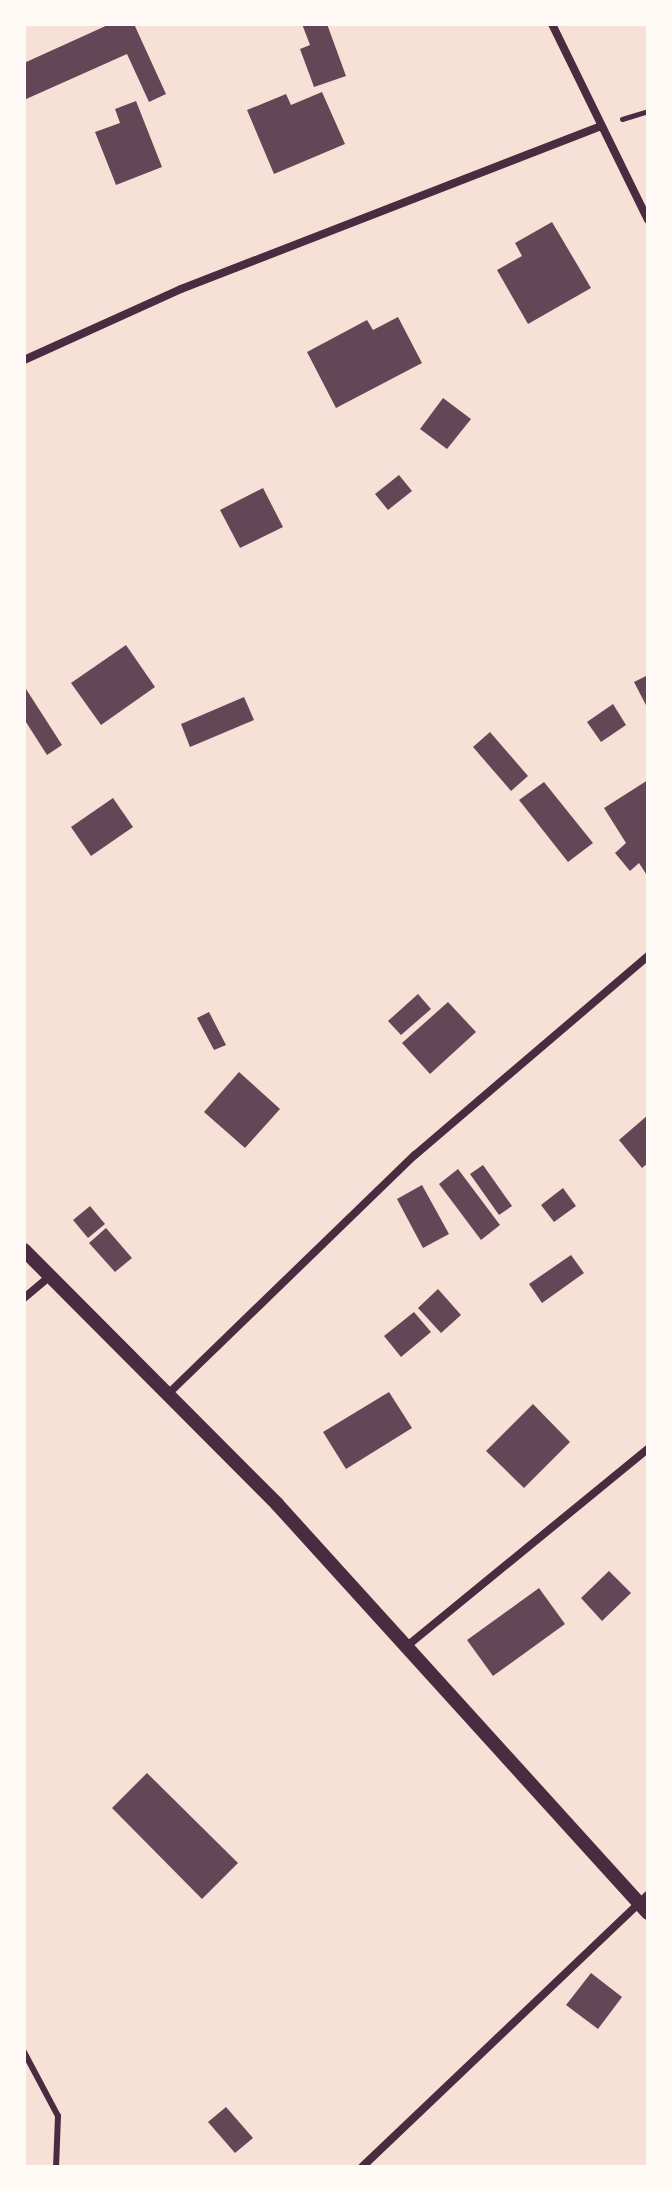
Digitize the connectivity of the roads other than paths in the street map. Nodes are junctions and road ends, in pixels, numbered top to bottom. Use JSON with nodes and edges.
{"nodes":[{"id":1,"x":552,"y":24,"type":"edge"},
{"id":2,"x":599,"y":127,"type":"junction"},
{"id":3,"x":648,"y":220,"type":"edge"},
{"id":4,"x":24,"y":360,"type":"edge"},
{"id":5,"x":648,"y":956,"type":"edge"},
{"id":6,"x":24,"y":1250,"type":"edge"},
{"id":7,"x":49,"y":1277,"type":"junction"},
{"id":8,"x":24,"y":1298,"type":"edge"},
{"id":9,"x":169,"y":1393,"type":"junction"},
{"id":10,"x":648,"y":1449,"type":"edge"},
{"id":11,"x":407,"y":1646,"type":"junction"},
{"id":12,"x":645,"y":1903,"type":"edge"},
{"id":13,"x":24,"y":2052,"type":"edge"},
{"id":14,"x":56,"y":2167,"type":"edge"},
{"id":15,"x":362,"y":2167,"type":"edge"}],
"edges":[{"from":1,"to":2,"type":"street"},
{"from":2,"to":3,"type":"street"},
{"from":2,"to":4,"type":"street"},
{"from":5,"to":9,"type":"street"},
{"from":6,"to":7,"type":"street"},
{"from":7,"to":8,"type":"street"},
{"from":7,"to":9,"type":"street"},
{"from":9,"to":11,"type":"street"},
{"from":10,"to":11,"type":"street"},
{"from":11,"to":12,"type":"street"},
{"from":12,"to":15,"type":"street"},
{"from":13,"to":14,"type":"lane"}]}
